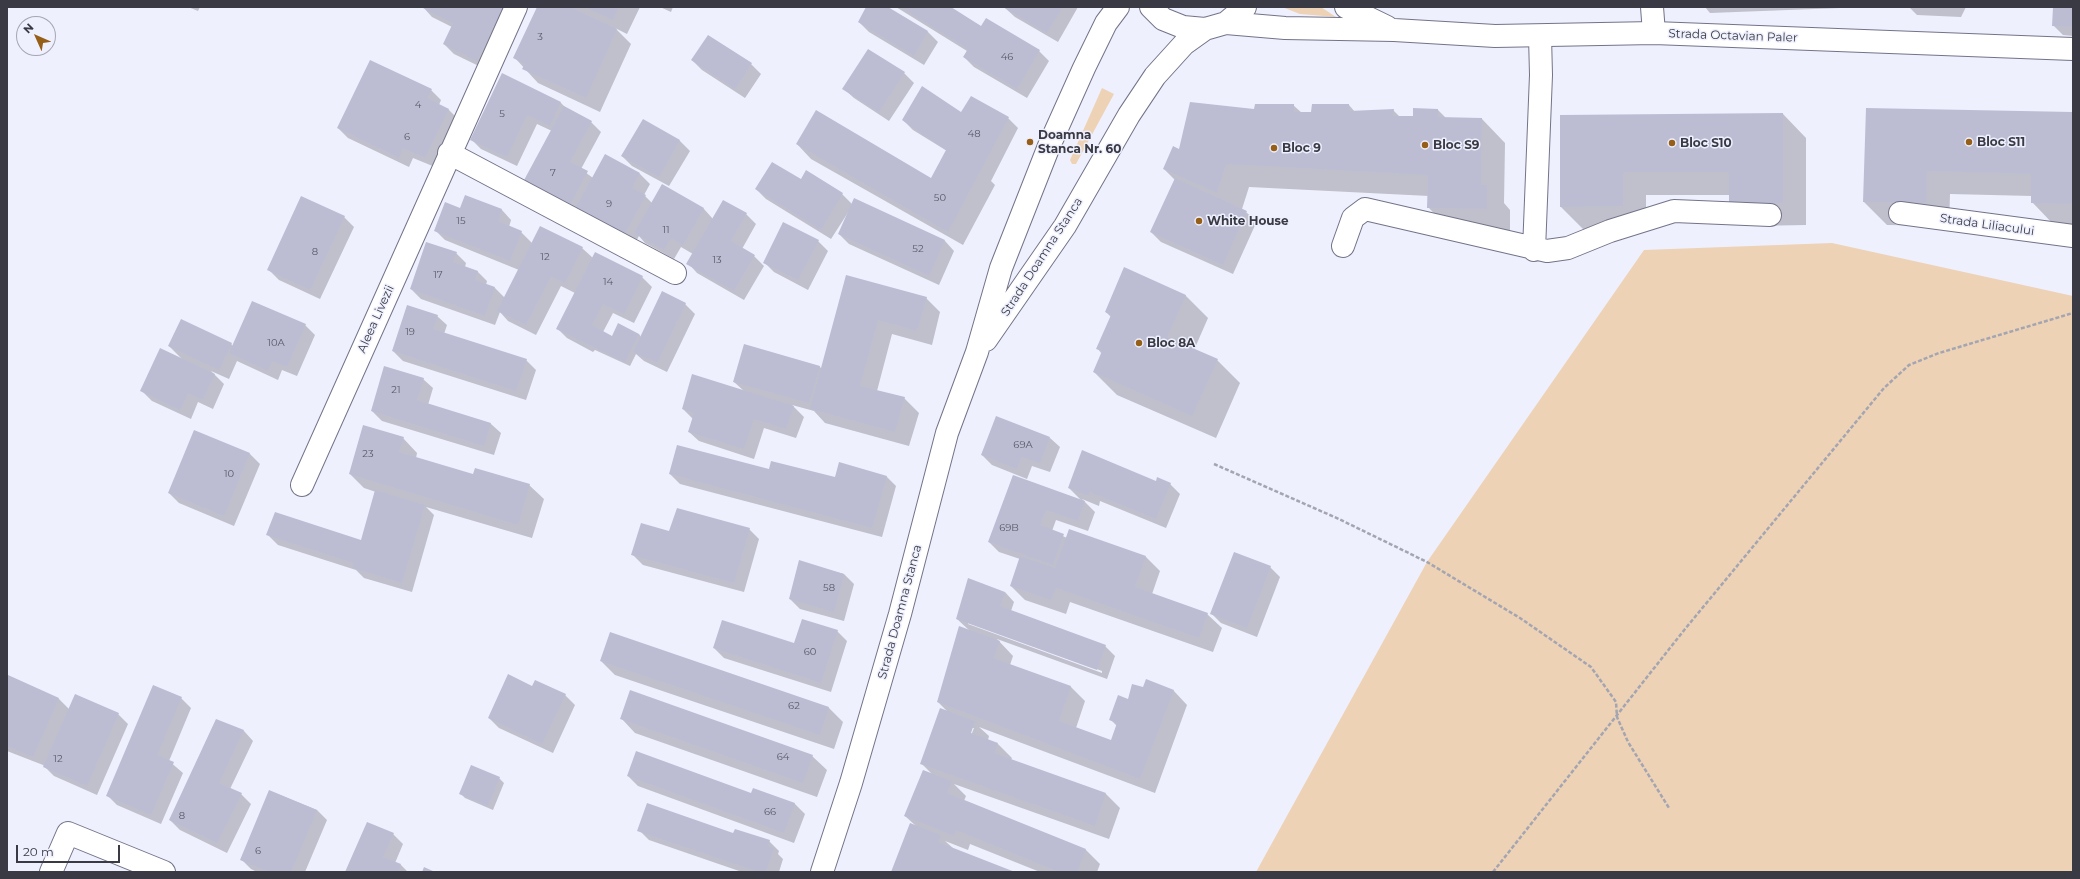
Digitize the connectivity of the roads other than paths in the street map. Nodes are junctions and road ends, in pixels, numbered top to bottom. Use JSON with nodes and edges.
{"nodes":[{"id":1,"x":516,"y":7,"type":"edge"},
{"id":2,"x":1118,"y":7,"type":"edge"},
{"id":3,"x":1151,"y":7,"type":"edge"},
{"id":4,"x":1245,"y":7,"type":"edge"},
{"id":5,"x":1346,"y":7,"type":"edge"},
{"id":6,"x":1374,"y":7,"type":"edge"},
{"id":7,"x":1652,"y":7,"type":"edge"},
{"id":8,"x":1226,"y":23,"type":"junction"},
{"id":9,"x":1205,"y":29,"type":"junction"},
{"id":10,"x":1394,"y":30,"type":"junction"},
{"id":11,"x":1654,"y":33,"type":"junction"},
{"id":12,"x":1540,"y":36,"type":"junction"},
{"id":13,"x":2073,"y":49,"type":"edge"},
{"id":14,"x":449,"y":153,"type":"junction"},
{"id":15,"x":1900,"y":214,"type":"dead end"},
{"id":16,"x":1770,"y":215,"type":"dead end"},
{"id":17,"x":2073,"y":236,"type":"edge"},
{"id":18,"x":1343,"y":246,"type":"dead end"},
{"id":19,"x":1534,"y":250,"type":"junction"},
{"id":20,"x":674,"y":273,"type":"dead end"},
{"id":21,"x":977,"y":352,"type":"junction"},
{"id":22,"x":302,"y":485,"type":"dead end"},
{"id":23,"x":51,"y":872,"type":"edge"},
{"id":24,"x":164,"y":872,"type":"edge"},
{"id":25,"x":822,"y":872,"type":"edge"}],
"edges":[{"from":1,"to":14,"type":"main road","name":"Aleea Livezii"},
{"from":2,"to":21,"type":"main road","name":"Strada Doamna Stanca"},
{"from":3,"to":9,"type":"main road"},
{"from":4,"to":8,"type":"main road"},
{"from":5,"to":10,"type":"main road"},
{"from":6,"to":10,"type":"main road"},
{"from":7,"to":11,"type":"main road"},
{"from":8,"to":9,"type":"main road"},
{"from":8,"to":10,"type":"main road","name":"Strada Octavian Paler"},
{"from":9,"to":21,"type":"main road","name":"Strada Doamna Stanca"},
{"from":10,"to":12,"type":"main road","name":"Strada Octavian Paler"},
{"from":11,"to":12,"type":"main road","name":"Strada Octavian Paler"},
{"from":11,"to":13,"type":"main road","name":"Strada Octavian Paler"},
{"from":12,"to":19,"type":"main road"},
{"from":14,"to":20,"type":"main road"},
{"from":14,"to":22,"type":"main road","name":"Aleea Livezii"},
{"from":15,"to":17,"type":"main road","name":"Strada Liliacului"},
{"from":16,"to":19,"type":"main road"},
{"from":18,"to":19,"type":"main road"},
{"from":21,"to":25,"type":"main road","name":"Strada Doamna Stanca"},
{"from":23,"to":24,"type":"main road"}]}
